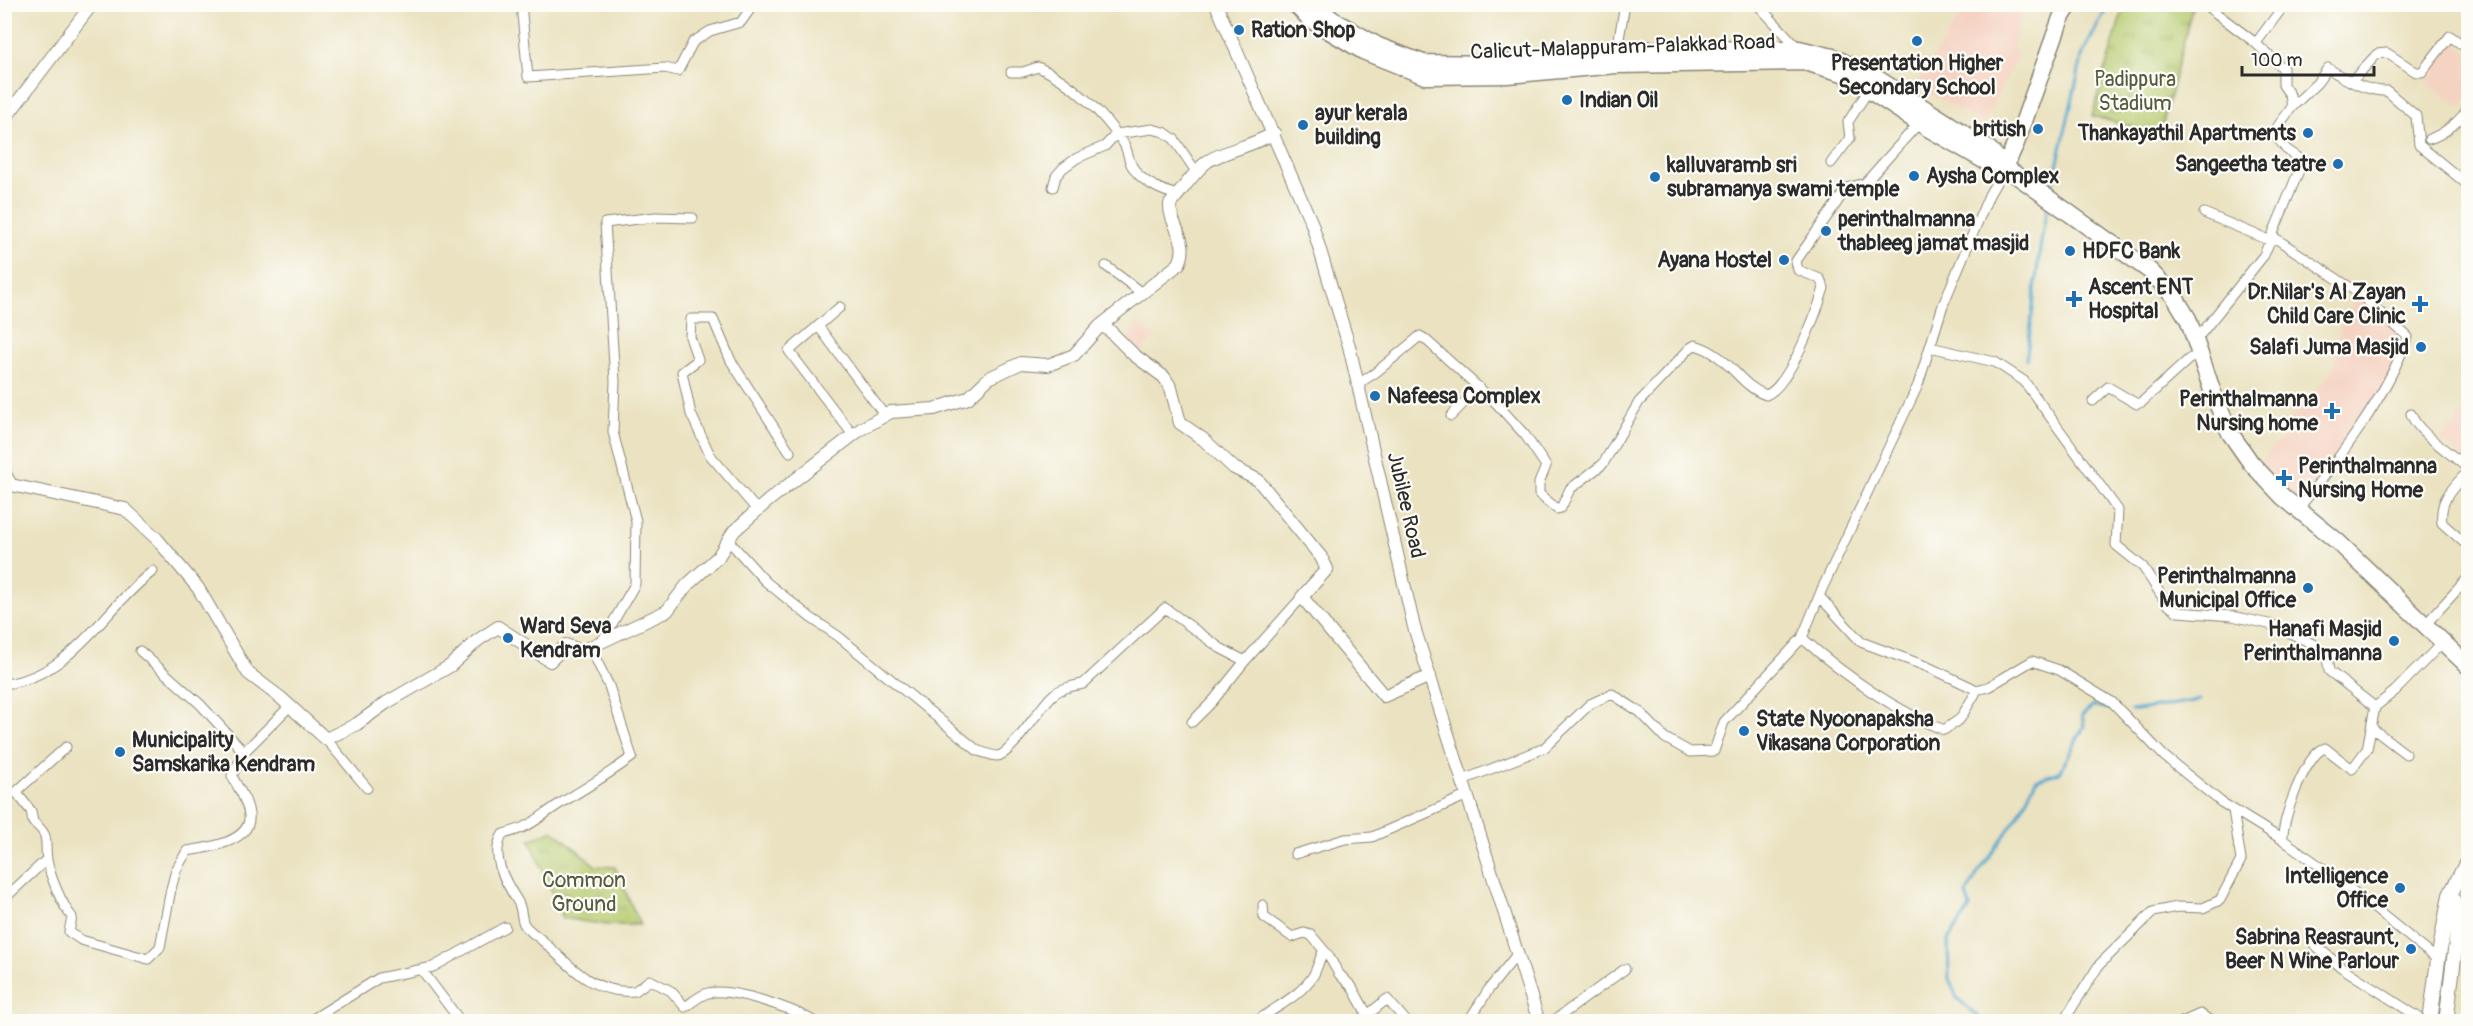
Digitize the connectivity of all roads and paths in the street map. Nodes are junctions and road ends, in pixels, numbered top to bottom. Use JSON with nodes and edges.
{"nodes":[{"id":1,"x":92,"y":4,"type":"edge"},
{"id":2,"x":521,"y":4,"type":"edge"},
{"id":3,"x":750,"y":4,"type":"edge"},
{"id":4,"x":1216,"y":4,"type":"edge"},
{"id":5,"x":1295,"y":4,"type":"edge"},
{"id":6,"x":1313,"y":4,"type":"edge"},
{"id":7,"x":1625,"y":4,"type":"edge"},
{"id":8,"x":1757,"y":4,"type":"edge"},
{"id":9,"x":2070,"y":4,"type":"edge"},
{"id":10,"x":2204,"y":4,"type":"edge"},
{"id":11,"x":2285,"y":4,"type":"edge"},
{"id":12,"x":2256,"y":43,"type":"junction"},
{"id":13,"x":1799,"y":49,"type":"junction"},
{"id":14,"x":2469,"y":49,"type":"edge"},
{"id":15,"x":1617,"y":50,"type":"junction"},
{"id":16,"x":1847,"y":70,"type":"junction"},
{"id":17,"x":1011,"y":72,"type":"dead end"},
{"id":18,"x":2352,"y":81,"type":"junction"},
{"id":19,"x":1868,"y":91,"type":"junction"},
{"id":20,"x":2292,"y":107,"type":"junction"},
{"id":21,"x":2469,"y":107,"type":"edge"},
{"id":22,"x":4,"y":120,"type":"edge"},
{"id":23,"x":1919,"y":123,"type":"junction"},
{"id":24,"x":1274,"y":133,"type":"junction"},
{"id":25,"x":1116,"y":134,"type":"junction"},
{"id":26,"x":2429,"y":139,"type":"dead end"},
{"id":27,"x":1831,"y":163,"type":"dead end"},
{"id":28,"x":2005,"y":167,"type":"junction"},
{"id":29,"x":1197,"y":173,"type":"junction"},
{"id":30,"x":2469,"y":185,"type":"edge"},
{"id":31,"x":1053,"y":187,"type":"dead end"},
{"id":32,"x":1178,"y":195,"type":"junction"},
{"id":33,"x":2204,"y":213,"type":"dead end"},
{"id":34,"x":693,"y":218,"type":"dead end"},
{"id":35,"x":2271,"y":238,"type":"junction"},
{"id":36,"x":1106,"y":266,"type":"dead end"},
{"id":37,"x":1142,"y":293,"type":"junction"},
{"id":38,"x":840,"y":307,"type":"dead end"},
{"id":39,"x":1100,"y":326,"type":"junction"},
{"id":40,"x":819,"y":327,"type":"junction"},
{"id":41,"x":1930,"y":347,"type":"junction"},
{"id":42,"x":2199,"y":347,"type":"junction"},
{"id":43,"x":1358,"y":384,"type":"junction"},
{"id":44,"x":1479,"y":387,"type":"junction"},
{"id":45,"x":2093,"y":401,"type":"dead end"},
{"id":46,"x":2411,"y":414,"type":"dead end"},
{"id":47,"x":885,"y":416,"type":"junction"},
{"id":48,"x":1451,"y":416,"type":"dead end"},
{"id":49,"x":853,"y":435,"type":"junction"},
{"id":50,"x":790,"y":452,"type":"dead end"},
{"id":51,"x":2469,"y":470,"type":"edge"},
{"id":52,"x":4,"y":472,"type":"edge"},
{"id":53,"x":2298,"y":509,"type":"junction"},
{"id":54,"x":757,"y":510,"type":"junction"},
{"id":55,"x":728,"y":540,"type":"junction"},
{"id":56,"x":2469,"y":546,"type":"edge"},
{"id":57,"x":153,"y":571,"type":"dead end"},
{"id":58,"x":2469,"y":578,"type":"edge"},
{"id":59,"x":1819,"y":596,"type":"junction"},
{"id":60,"x":1302,"y":597,"type":"junction"},
{"id":61,"x":2425,"y":625,"type":"junction"},
{"id":62,"x":604,"y":638,"type":"junction"},
{"id":63,"x":1802,"y":638,"type":"junction"},
{"id":64,"x":2443,"y":642,"type":"junction"},
{"id":65,"x":590,"y":646,"type":"junction"},
{"id":66,"x":140,"y":651,"type":"dead end"},
{"id":67,"x":1245,"y":660,"type":"junction"},
{"id":68,"x":2467,"y":661,"type":"edge"},
{"id":69,"x":1430,"y":676,"type":"junction"},
{"id":70,"x":4,"y":684,"type":"edge"},
{"id":71,"x":1976,"y":690,"type":"junction"},
{"id":72,"x":290,"y":706,"type":"junction"},
{"id":73,"x":2375,"y":707,"type":"junction"},
{"id":74,"x":1192,"y":722,"type":"dead end"},
{"id":75,"x":2372,"y":728,"type":"junction"},
{"id":76,"x":326,"y":739,"type":"junction"},
{"id":77,"x":66,"y":747,"type":"dead end"},
{"id":78,"x":244,"y":752,"type":"junction"},
{"id":79,"x":2406,"y":754,"type":"dead end"},
{"id":80,"x":1463,"y":780,"type":"junction"},
{"id":81,"x":367,"y":788,"type":"dead end"},
{"id":82,"x":15,"y":792,"type":"junction"},
{"id":83,"x":4,"y":794,"type":"edge"},
{"id":84,"x":1468,"y":795,"type":"junction"},
{"id":85,"x":2233,"y":810,"type":"junction"},
{"id":86,"x":2283,"y":840,"type":"junction"},
{"id":87,"x":1295,"y":854,"type":"dead end"},
{"id":88,"x":47,"y":860,"type":"junction"},
{"id":89,"x":2469,"y":860,"type":"edge"},
{"id":90,"x":2450,"y":895,"type":"junction"},
{"id":91,"x":4,"y":898,"type":"edge"},
{"id":92,"x":1263,"y":905,"type":"dead end"},
{"id":93,"x":2469,"y":909,"type":"edge"},
{"id":94,"x":505,"y":927,"type":"dead end"},
{"id":95,"x":2314,"y":944,"type":"dead end"},
{"id":96,"x":1324,"y":950,"type":"junction"},
{"id":97,"x":1518,"y":953,"type":"junction"},
{"id":98,"x":2438,"y":960,"type":"junction"},
{"id":99,"x":421,"y":969,"type":"junction"},
{"id":100,"x":1625,"y":969,"type":"dead end"},
{"id":101,"x":1367,"y":1014,"type":"junction"},
{"id":102,"x":308,"y":1022,"type":"edge"},
{"id":103,"x":460,"y":1022,"type":"edge"},
{"id":104,"x":815,"y":1022,"type":"edge"},
{"id":105,"x":1256,"y":1022,"type":"edge"},
{"id":106,"x":1359,"y":1022,"type":"edge"},
{"id":107,"x":1407,"y":1022,"type":"edge"},
{"id":108,"x":1468,"y":1022,"type":"edge"},
{"id":109,"x":1539,"y":1022,"type":"edge"},
{"id":110,"x":1551,"y":1022,"type":"edge"},
{"id":111,"x":2063,"y":1022,"type":"edge"},
{"id":112,"x":2182,"y":1022,"type":"edge"},
{"id":113,"x":2213,"y":1022,"type":"edge"},
{"id":114,"x":2426,"y":1022,"type":"edge"},
{"id":115,"x":2430,"y":1022,"type":"edge"},
{"id":116,"x":2446,"y":1022,"type":"edge"}],
"edges":[{"from":1,"to":22,"type":"street"},
{"from":2,"to":3,"type":"street"},
{"from":4,"to":24,"type":"street","name":"Jubilee Road"},
{"from":5,"to":16,"type":"highway","name":"Calicut-Malappuram-Palakkad Road"},
{"from":6,"to":15,"type":"highway"},
{"from":7,"to":15,"type":"street"},
{"from":8,"to":13,"type":"street"},
{"from":9,"to":28,"type":"highway"},
{"from":10,"to":12,"type":"street"},
{"from":11,"to":12,"type":"street"},
{"from":12,"to":20,"type":"street"},
{"from":13,"to":15,"type":"highway"},
{"from":13,"to":16,"type":"highway"},
{"from":14,"to":18,"type":"street"},
{"from":16,"to":19,"type":"highway","name":"Calicut-Malappuram-Palakkad Road"},
{"from":16,"to":28,"type":"highway"},
{"from":17,"to":25,"type":"street"},
{"from":18,"to":20,"type":"street"},
{"from":18,"to":30,"type":"street"},
{"from":19,"to":23,"type":"highway","name":"Calicut-Malappuram-Palakkad Road"},
{"from":19,"to":27,"type":"street"},
{"from":20,"to":35,"type":"street"},
{"from":21,"to":26,"type":"street"},
{"from":23,"to":28,"type":"highway","name":"Calicut-Malappuram-Palakkad Road"},
{"from":23,"to":44,"type":"street"},
{"from":24,"to":29,"type":"street"},
{"from":24,"to":43,"type":"street","name":"Jubilee Road"},
{"from":25,"to":29,"type":"street"},
{"from":25,"to":31,"type":"street"},
{"from":25,"to":32,"type":"street"},
{"from":28,"to":41,"type":"street"},
{"from":28,"to":42,"type":"highway","name":"Calicut-Malappuram-Palakkad Road"},
{"from":29,"to":32,"type":"street"},
{"from":32,"to":37,"type":"street"},
{"from":33,"to":35,"type":"street"},
{"from":34,"to":62,"type":"street"},
{"from":35,"to":42,"type":"street"},
{"from":35,"to":53,"type":"street"},
{"from":36,"to":37,"type":"street"},
{"from":37,"to":39,"type":"street"},
{"from":38,"to":40,"type":"street"},
{"from":39,"to":47,"type":"street"},
{"from":39,"to":60,"type":"street"},
{"from":40,"to":47,"type":"street"},
{"from":40,"to":49,"type":"street"},
{"from":41,"to":59,"type":"street"},
{"from":41,"to":73,"type":"street"},
{"from":42,"to":45,"type":"street"},
{"from":42,"to":53,"type":"highway","name":"Calicut-Malappuram-Palakkad Road"},
{"from":43,"to":44,"type":"street"},
{"from":43,"to":69,"type":"street","name":"Jubilee Road"},
{"from":44,"to":48,"type":"street"},
{"from":46,"to":51,"type":"street"},
{"from":47,"to":49,"type":"street"},
{"from":49,"to":54,"type":"street"},
{"from":50,"to":54,"type":"street"},
{"from":51,"to":56,"type":"street"},
{"from":52,"to":72,"type":"street"},
{"from":53,"to":61,"type":"highway","name":"Calicut-Malappuram-Palakkad Road"},
{"from":54,"to":55,"type":"street"},
{"from":55,"to":62,"type":"street"},
{"from":55,"to":67,"type":"street"},
{"from":57,"to":70,"type":"street"},
{"from":58,"to":61,"type":"street"},
{"from":59,"to":63,"type":"street"},
{"from":59,"to":71,"type":"street"},
{"from":60,"to":67,"type":"street"},
{"from":60,"to":69,"type":"street"},
{"from":61,"to":64,"type":"highway","name":"Calicut-Malappuram-Palakkad Road"},
{"from":62,"to":65,"type":"street"},
{"from":63,"to":71,"type":"street"},
{"from":63,"to":80,"type":"street"},
{"from":64,"to":68,"type":"highway","name":"Calicut-Malappuram-Palakkad Road"},
{"from":64,"to":73,"type":"street"},
{"from":65,"to":76,"type":"street"},
{"from":65,"to":104,"type":"street"},
{"from":66,"to":78,"type":"street"},
{"from":67,"to":74,"type":"street"},
{"from":69,"to":80,"type":"street","name":"Jubilee Road"},
{"from":71,"to":85,"type":"street"},
{"from":72,"to":76,"type":"street"},
{"from":72,"to":78,"type":"street"},
{"from":73,"to":75,"type":"street"},
{"from":75,"to":79,"type":"street"},
{"from":75,"to":86,"type":"street"},
{"from":76,"to":81,"type":"street"},
{"from":77,"to":82,"type":"street"},
{"from":78,"to":88,"type":"street"},
{"from":80,"to":84,"type":"street","name":"Jubilee Road"},
{"from":82,"to":83,"type":"street"},
{"from":82,"to":88,"type":"street"},
{"from":84,"to":87,"type":"street"},
{"from":84,"to":97,"type":"street","name":"Jubilee Road"},
{"from":85,"to":86,"type":"street"},
{"from":85,"to":111,"type":"street"},
{"from":86,"to":98,"type":"street"},
{"from":88,"to":91,"type":"street"},
{"from":89,"to":90,"type":"main road"},
{"from":90,"to":93,"type":"street"},
{"from":90,"to":98,"type":"main road"},
{"from":90,"to":116,"type":"main road"},
{"from":92,"to":96,"type":"street"},
{"from":94,"to":99,"type":"street"},
{"from":95,"to":114,"type":"street"},
{"from":96,"to":101,"type":"street"},
{"from":96,"to":105,"type":"street"},
{"from":97,"to":108,"type":"street"},
{"from":97,"to":109,"type":"street","name":"Jubilee Road"},
{"from":98,"to":115,"type":"main road"},
{"from":99,"to":102,"type":"street"},
{"from":99,"to":103,"type":"street"},
{"from":100,"to":110,"type":"street"},
{"from":101,"to":106,"type":"street"},
{"from":101,"to":107,"type":"street"},
{"from":112,"to":113,"type":"street"}]}
